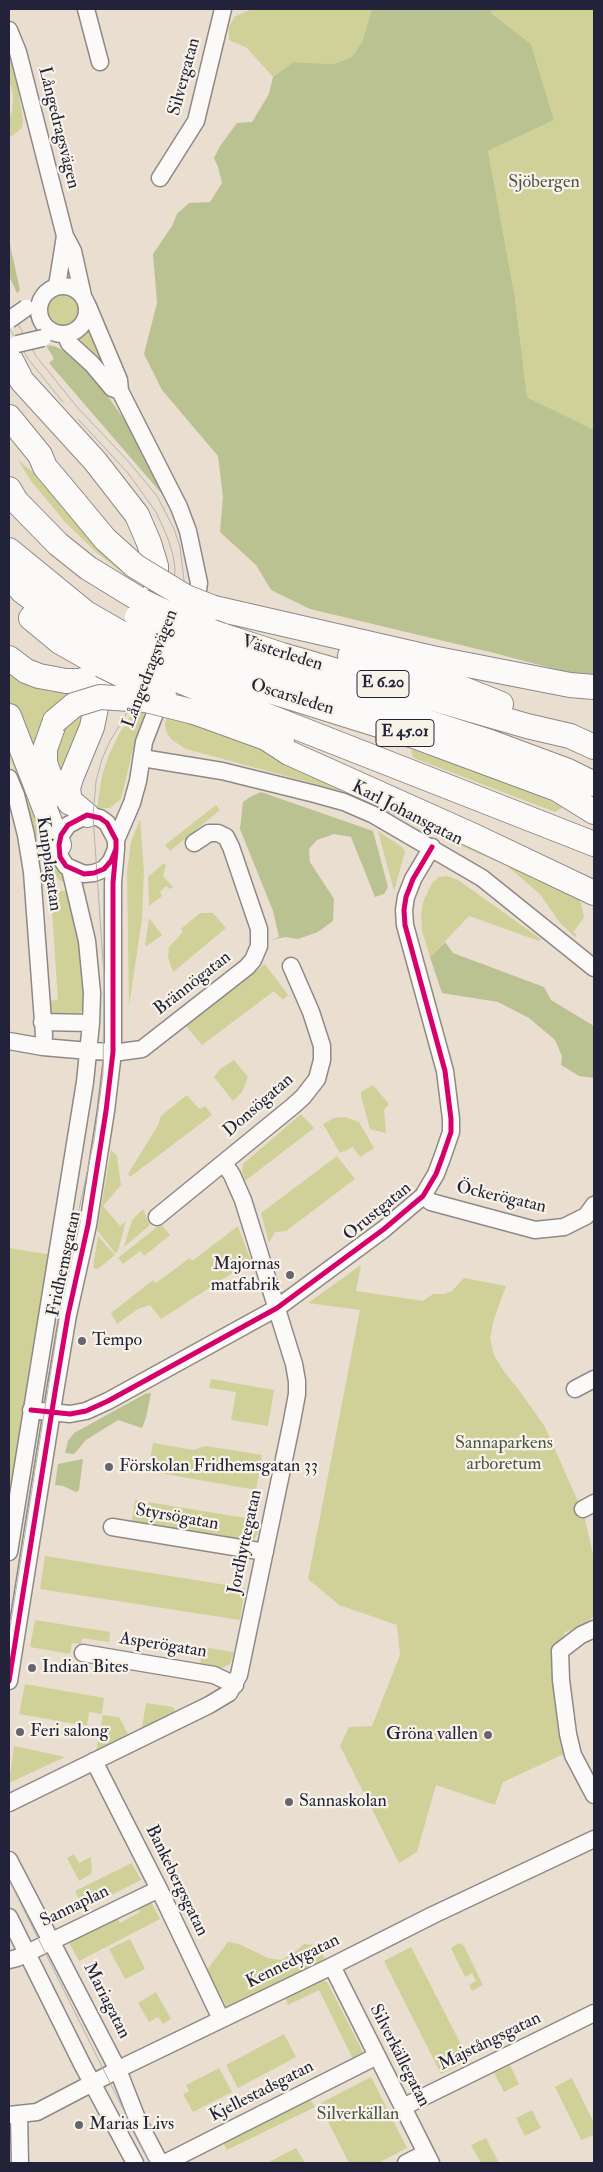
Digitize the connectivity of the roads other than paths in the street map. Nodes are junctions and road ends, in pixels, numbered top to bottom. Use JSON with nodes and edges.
{"nodes":[{"id":1,"x":86,"y":9,"type":"edge"},
{"id":2,"x":223,"y":9,"type":"edge"},
{"id":3,"x":9,"y":30,"type":"edge"},
{"id":4,"x":100,"y":62,"type":"dead end"},
{"id":5,"x":160,"y":178,"type":"dead end"},
{"id":6,"x":65,"y":236,"type":"junction"},
{"id":7,"x":57,"y":286,"type":"junction"},
{"id":8,"x":85,"y":300,"type":"junction"},
{"id":9,"x":33,"y":306,"type":"junction"},
{"id":10,"x":9,"y":320,"type":"edge"},
{"id":11,"x":55,"y":335,"type":"junction"},
{"id":12,"x":11,"y":350,"type":"edge"},
{"id":13,"x":120,"y":391,"type":"junction"},
{"id":14,"x":9,"y":417,"type":"edge"},
{"id":15,"x":9,"y":443,"type":"edge"},
{"id":16,"x":45,"y":467,"type":"junction"},
{"id":17,"x":9,"y":490,"type":"edge"},
{"id":18,"x":9,"y":550,"type":"edge"},
{"id":19,"x":9,"y":556,"type":"edge"},
{"id":20,"x":9,"y":576,"type":"edge"},
{"id":21,"x":9,"y":599,"type":"edge"},
{"id":22,"x":214,"y":608,"type":"junction"},
{"id":23,"x":121,"y":641,"type":"junction"},
{"id":24,"x":9,"y":658,"type":"edge"},
{"id":25,"x":209,"y":673,"type":"junction"},
{"id":26,"x":594,"y":686,"type":"edge"},
{"id":27,"x":9,"y":716,"type":"edge"},
{"id":28,"x":570,"y":736,"type":"junction"},
{"id":29,"x":266,"y":738,"type":"junction"},
{"id":30,"x":594,"y":747,"type":"edge"},
{"id":31,"x":140,"y":762,"type":"junction"},
{"id":32,"x":9,"y":778,"type":"edge"},
{"id":33,"x":594,"y":784,"type":"edge"},
{"id":34,"x":594,"y":812,"type":"edge"},
{"id":35,"x":86,"y":813,"type":"junction"},
{"id":36,"x":537,"y":822,"type":"junction"},
{"id":37,"x":194,"y":843,"type":"dead end"},
{"id":38,"x":116,"y":844,"type":"junction"},
{"id":39,"x":594,"y":844,"type":"edge"},
{"id":40,"x":59,"y":845,"type":"junction"},
{"id":41,"x":432,"y":847,"type":"junction"},
{"id":42,"x":70,"y":869,"type":"junction"},
{"id":43,"x":594,"y":893,"type":"edge"},
{"id":44,"x":291,"y":966,"type":"dead end"},
{"id":45,"x":594,"y":968,"type":"edge"},
{"id":46,"x":42,"y":1022,"type":"junction"},
{"id":47,"x":92,"y":1022,"type":"junction"},
{"id":48,"x":9,"y":1042,"type":"edge"},
{"id":49,"x":43,"y":1047,"type":"junction"},
{"id":50,"x":89,"y":1051,"type":"junction"},
{"id":51,"x":113,"y":1052,"type":"junction"},
{"id":52,"x":224,"y":1163,"type":"junction"},
{"id":53,"x":423,"y":1196,"type":"junction"},
{"id":54,"x":594,"y":1205,"type":"edge"},
{"id":55,"x":156,"y":1217,"type":"dead end"},
{"id":56,"x":277,"y":1308,"type":"junction"},
{"id":57,"x":594,"y":1379,"type":"edge"},
{"id":58,"x":575,"y":1389,"type":"dead end"},
{"id":59,"x":31,"y":1410,"type":"junction"},
{"id":60,"x":51,"y":1413,"type":"junction"},
{"id":61,"x":112,"y":1527,"type":"dead end"},
{"id":62,"x":9,"y":1552,"type":"edge"},
{"id":63,"x":264,"y":1552,"type":"junction"},
{"id":64,"x":594,"y":1629,"type":"edge"},
{"id":65,"x":83,"y":1653,"type":"dead end"},
{"id":66,"x":9,"y":1681,"type":"edge"},
{"id":67,"x":235,"y":1685,"type":"junction"},
{"id":68,"x":94,"y":1761,"type":"junction"},
{"id":69,"x":592,"y":1785,"type":"edge"},
{"id":70,"x":9,"y":1803,"type":"edge"},
{"id":71,"x":594,"y":1839,"type":"edge"},
{"id":72,"x":9,"y":1860,"type":"edge"},
{"id":73,"x":159,"y":1889,"type":"junction"},
{"id":74,"x":36,"y":1912,"type":"junction"},
{"id":75,"x":10,"y":1922,"type":"edge"},
{"id":76,"x":52,"y":1940,"type":"junction"},
{"id":77,"x":26,"y":1954,"type":"junction"},
{"id":78,"x":9,"y":1960,"type":"edge"},
{"id":79,"x":332,"y":1966,"type":"junction"},
{"id":80,"x":594,"y":2012,"type":"edge"},
{"id":81,"x":221,"y":2019,"type":"junction"},
{"id":82,"x":377,"y":2056,"type":"junction"},
{"id":83,"x":118,"y":2070,"type":"junction"},
{"id":84,"x":93,"y":2084,"type":"junction"},
{"id":85,"x":403,"y":2108,"type":"junction"},
{"id":86,"x":14,"y":2115,"type":"edge"},
{"id":87,"x":428,"y":2158,"type":"edge"},
{"id":88,"x":20,"y":2163,"type":"edge"},
{"id":89,"x":135,"y":2163,"type":"edge"},
{"id":90,"x":160,"y":2163,"type":"edge"},
{"id":91,"x":164,"y":2163,"type":"edge"},
{"id":92,"x":406,"y":2163,"type":"edge"}],
"edges":[{"from":1,"to":4,"type":"street"},
{"from":2,"to":5,"type":"street","name":"Silvergatan"},
{"from":3,"to":6,"type":"street","name":"Långedragsvägen"},
{"from":6,"to":7,"type":"street","name":"Långedragsvägen"},
{"from":6,"to":8,"type":"street","name":"Långedragsvägen"},
{"from":7,"to":8,"type":"street"},
{"from":7,"to":9,"type":"street"},
{"from":8,"to":11,"type":"street"},
{"from":8,"to":13,"type":"street","name":"Långedragsvägen"},
{"from":9,"to":10,"type":"street","bridge":true},
{"from":9,"to":11,"type":"street","name":"Långedragsvägen"},
{"from":11,"to":12,"type":"street","bridge":true},
{"from":11,"to":13,"type":"street","name":"Långedragsvägen"},
{"from":12,"to":23,"type":"highway"},
{"from":13,"to":31,"type":"street","name":"Långedragsvägen"},
{"from":14,"to":16,"type":"highway"},
{"from":15,"to":16,"type":"highway"},
{"from":16,"to":22,"type":"highway","bridge":true},
{"from":17,"to":23,"type":"highway","name":"Oscarsleden","number":"E 45.01"},
{"from":18,"to":23,"type":"highway","name":"Oscarsleden","number":"E 45.01"},
{"from":19,"to":23,"type":"highway","number":"E 6.20"},
{"from":20,"to":23,"type":"highway","name":"Västerleden","number":"E 6.20"},
{"from":21,"to":23,"type":"highway"},
{"from":22,"to":26,"type":"highway"},
{"from":22,"to":28,"type":"highway"},
{"from":23,"to":24,"type":"highway"},
{"from":23,"to":25,"type":"highway","bridge":true},
{"from":23,"to":25,"type":"highway","name":"Oscarsleden","number":"E 45.01","bridge":true},
{"from":23,"to":25,"type":"highway","name":"Västerleden","number":"E 6.20","bridge":true},
{"from":23,"to":35,"type":"highway"},
{"from":25,"to":28,"type":"highway","name":"Västerleden","number":"E 6.20"},
{"from":25,"to":29,"type":"highway"},
{"from":25,"to":33,"type":"highway","name":"Oscarsleden","number":"E 45.01"},
{"from":25,"to":34,"type":"highway","name":"Oscarsleden","number":"E 45.01"},
{"from":25,"to":35,"type":"highway","bridge":true},
{"from":25,"to":36,"type":"highway","number":"E 6.20"},
{"from":27,"to":40,"type":"highway"},
{"from":28,"to":30,"type":"highway","name":"Västerleden","number":"E 6.20"},
{"from":29,"to":36,"type":"highway"},
{"from":29,"to":43,"type":"highway"},
{"from":31,"to":35,"type":"street","name":"Långedragsvägen"},
{"from":31,"to":38,"type":"street","name":"Långedragsvägen"},
{"from":31,"to":41,"type":"street","name":"Karl Johansgatan"},
{"from":32,"to":46,"type":"street","name":"Knipplagatan"},
{"from":35,"to":38,"type":"street"},
{"from":35,"to":40,"type":"street"},
{"from":36,"to":39,"type":"highway","number":"E 6.20"},
{"from":37,"to":51,"type":"street","name":"Brännögatan"},
{"from":38,"to":42,"type":"street"},
{"from":38,"to":51,"type":"street","name":"Fridhemsgatan"},
{"from":40,"to":42,"type":"street","name":"Fridhemsgatan"},
{"from":41,"to":45,"type":"street","name":"Karl Johansgatan"},
{"from":41,"to":53,"type":"street","name":"Orustgatan"},
{"from":42,"to":47,"type":"street","name":"Fridhemsgatan"},
{"from":44,"to":52,"type":"street","name":"Donsögatan"},
{"from":46,"to":47,"type":"street"},
{"from":46,"to":49,"type":"street","name":"Knipplagatan"},
{"from":47,"to":50,"type":"street","name":"Fridhemsgatan"},
{"from":48,"to":49,"type":"street"},
{"from":49,"to":50,"type":"street"},
{"from":50,"to":51,"type":"street"},
{"from":50,"to":59,"type":"street","name":"Fridhemsgatan"},
{"from":51,"to":60,"type":"street","name":"Fridhemsgatan"},
{"from":52,"to":55,"type":"street","name":"Donsögatan"},
{"from":52,"to":56,"type":"street","name":"Jordhyttegatan"},
{"from":53,"to":54,"type":"street","name":"Öckerögatan"},
{"from":53,"to":56,"type":"street","name":"Orustgatan"},
{"from":56,"to":60,"type":"street","name":"Orustgatan"},
{"from":56,"to":63,"type":"street","name":"Jordhyttegatan"},
{"from":57,"to":58,"type":"street"},
{"from":59,"to":60,"type":"street","name":"Orustgatan"},
{"from":59,"to":62,"type":"street","name":"Fridhemsgatan"},
{"from":60,"to":66,"type":"street","name":"Fridhemsgatan"},
{"from":61,"to":63,"type":"street","name":"Styrsögatan"},
{"from":63,"to":67,"type":"street","name":"Jordhyttegatan"},
{"from":64,"to":69,"type":"street"},
{"from":65,"to":67,"type":"street","name":"Asperögatan"},
{"from":67,"to":68,"type":"street"},
{"from":68,"to":70,"type":"street"},
{"from":68,"to":73,"type":"street","name":"Bankebergsgatan"},
{"from":71,"to":79,"type":"street","name":"Kennedygatan"},
{"from":72,"to":74,"type":"street","name":"Mariagatan"},
{"from":73,"to":76,"type":"street","name":"Sannaplan"},
{"from":73,"to":81,"type":"street","name":"Bankebergsgatan"},
{"from":74,"to":75,"type":"street","name":"Sannaplan"},
{"from":74,"to":76,"type":"street","name":"Mariagatan"},
{"from":75,"to":77,"type":"street"},
{"from":76,"to":77,"type":"street","name":"Sannaplan"},
{"from":76,"to":83,"type":"street","name":"Mariagatan"},
{"from":77,"to":78,"type":"street","name":"Sannaplan"},
{"from":77,"to":84,"type":"street"},
{"from":79,"to":81,"type":"street","name":"Kennedygatan"},
{"from":79,"to":82,"type":"street","name":"Silverkällegatan"},
{"from":80,"to":85,"type":"street","name":"Majstångsgatan"},
{"from":81,"to":83,"type":"street","name":"Kennedygatan"},
{"from":82,"to":85,"type":"street","name":"Silverkällegatan"},
{"from":82,"to":91,"type":"street","name":"Kjellestadsgatan"},
{"from":83,"to":84,"type":"street","name":"Kennedygatan"},
{"from":83,"to":90,"type":"street","name":"Mariagatan"},
{"from":84,"to":86,"type":"street","name":"Kennedygatan"},
{"from":84,"to":89,"type":"street"},
{"from":85,"to":87,"type":"street","name":"Silverkällegatan"},
{"from":86,"to":88,"type":"street"},
{"from":87,"to":92,"type":"street"}]}
